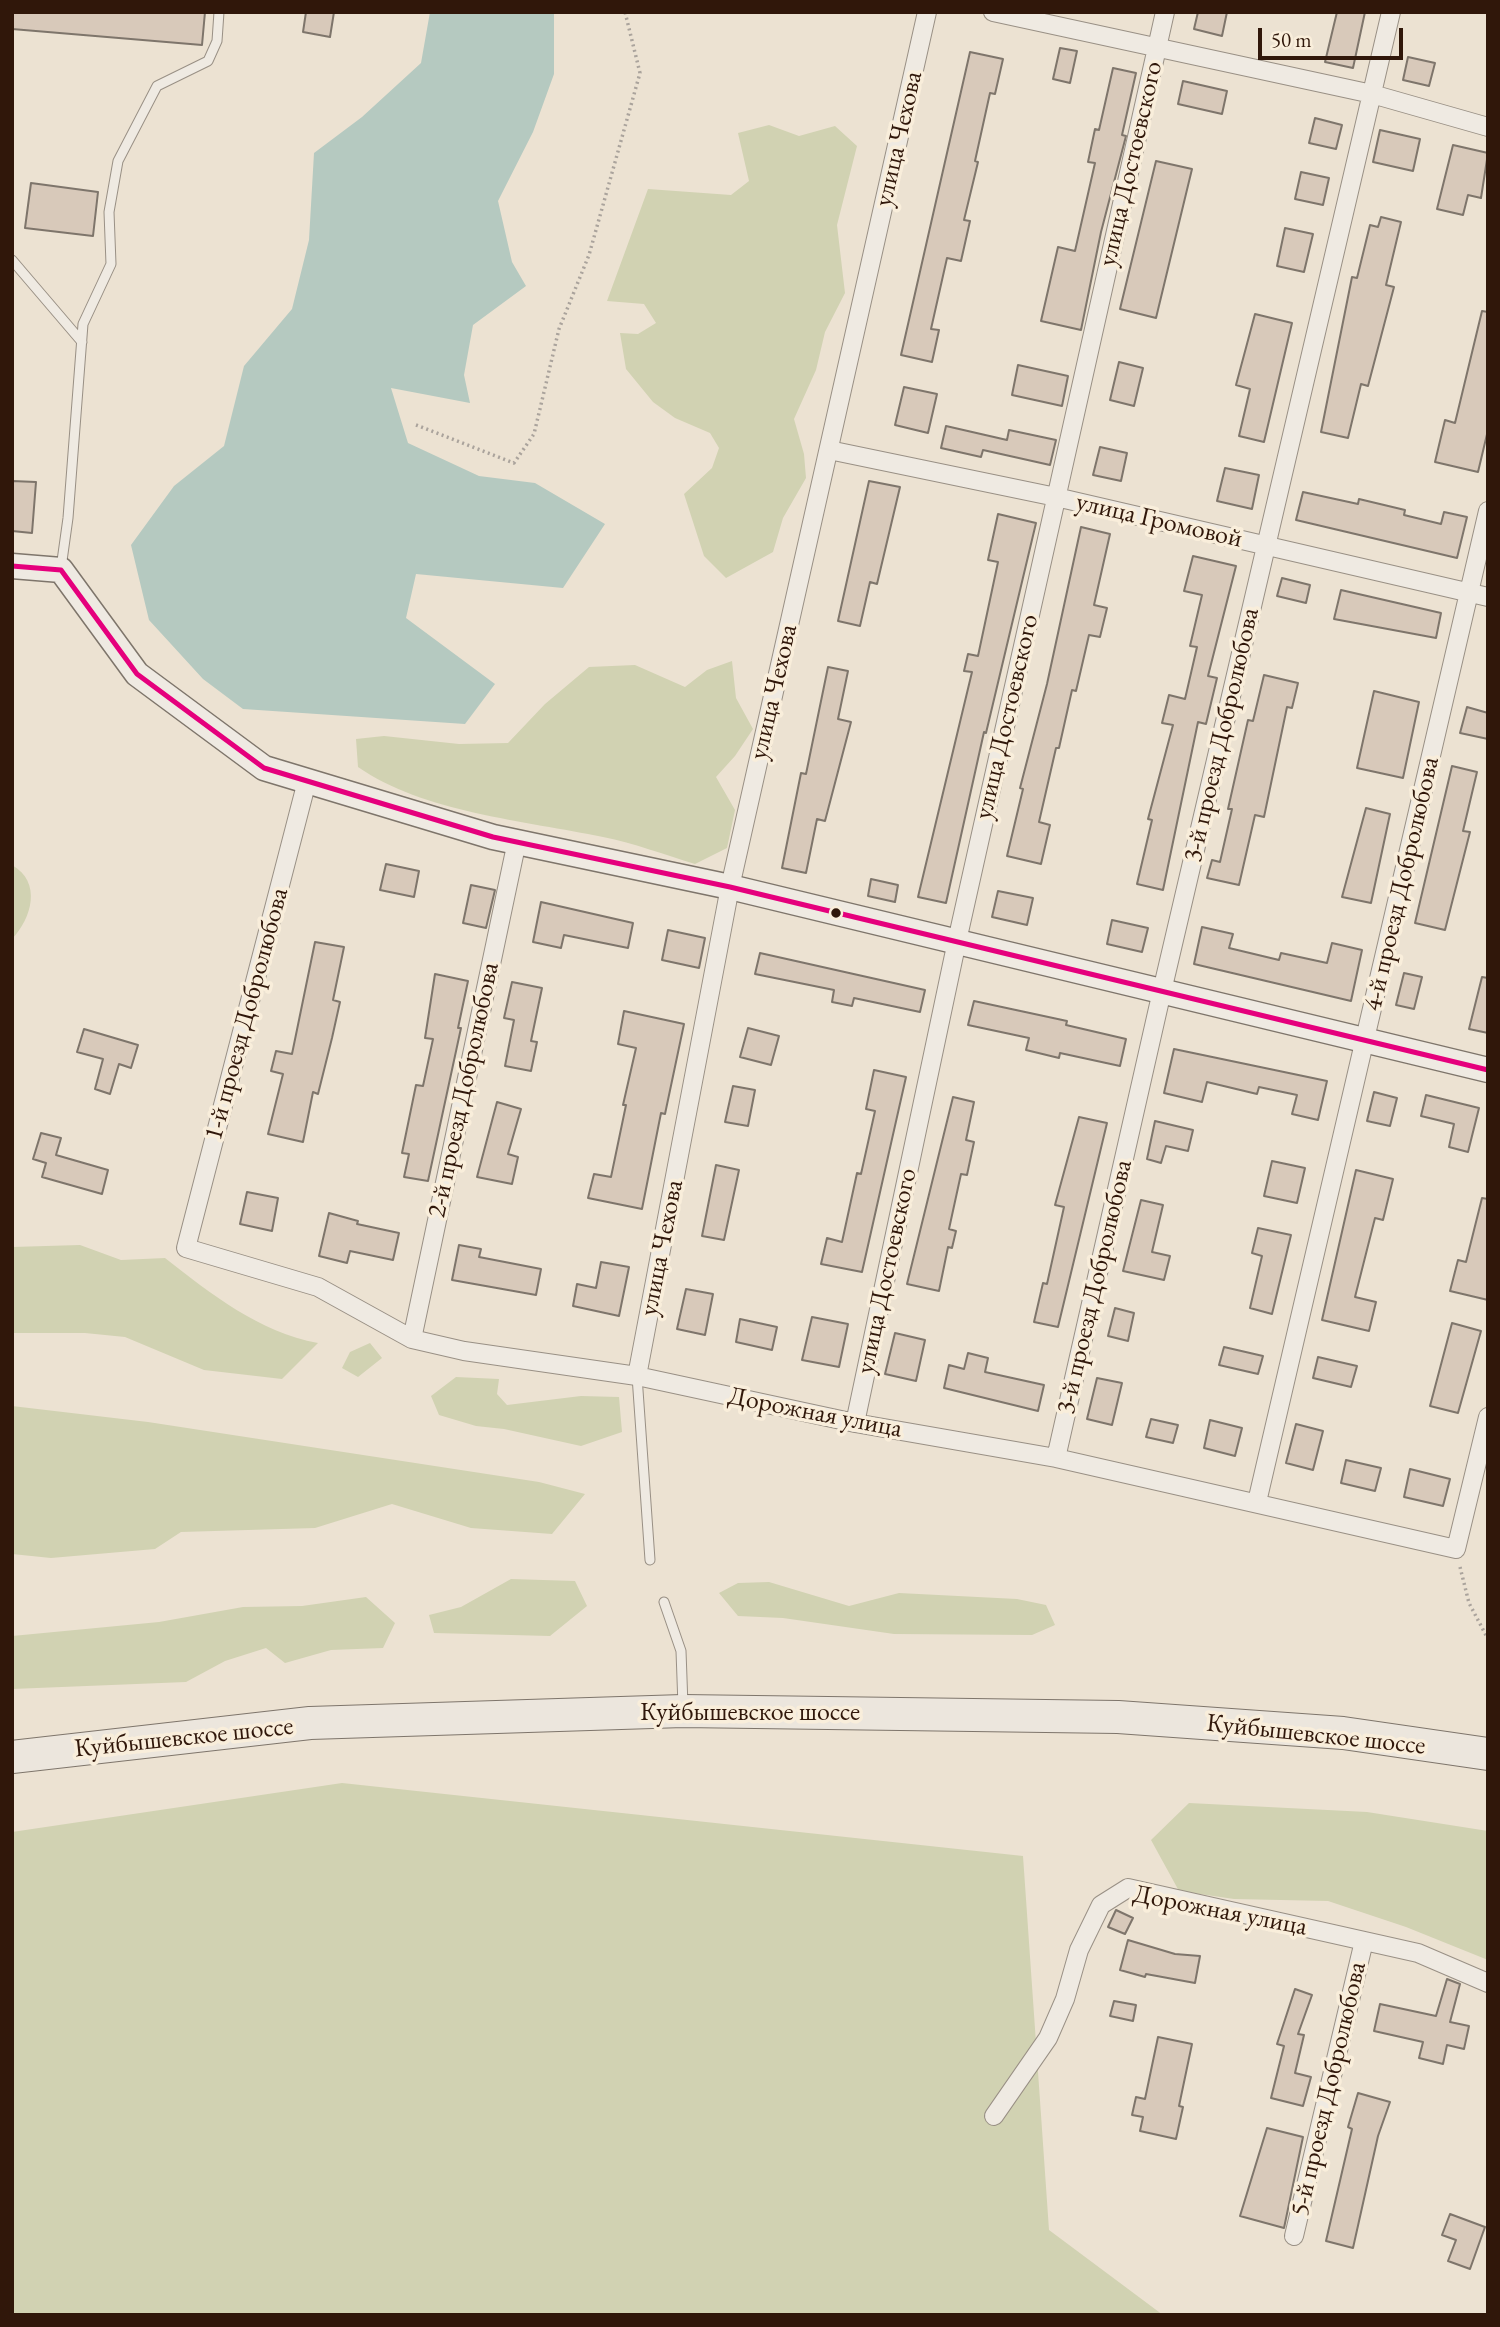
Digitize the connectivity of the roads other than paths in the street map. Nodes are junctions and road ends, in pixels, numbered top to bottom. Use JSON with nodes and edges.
{"nodes":[{"id":1,"x":219,"y":12,"type":"edge"},
{"id":2,"x":928,"y":12,"type":"edge"},
{"id":3,"x":993,"y":12,"type":"edge"},
{"id":4,"x":1165,"y":12,"type":"edge"},
{"id":5,"x":1391,"y":12,"type":"edge"},
{"id":6,"x":1157,"y":48,"type":"junction"},
{"id":7,"x":1372,"y":94,"type":"junction"},
{"id":8,"x":1488,"y":127,"type":"edge"},
{"id":9,"x":12,"y":260,"type":"edge"},
{"id":10,"x":82,"y":342,"type":"junction"},
{"id":11,"x":829,"y":450,"type":"junction"},
{"id":12,"x":1056,"y":497,"type":"junction"},
{"id":13,"x":1488,"y":511,"type":"edge"},
{"id":14,"x":1266,"y":546,"type":"junction"},
{"id":15,"x":12,"y":566,"type":"edge"},
{"id":16,"x":61,"y":569,"type":"junction"},
{"id":17,"x":1469,"y":593,"type":"junction"},
{"id":18,"x":1488,"y":597,"type":"edge"},
{"id":19,"x":307,"y":781,"type":"junction"},
{"id":20,"x":517,"y":841,"type":"junction"},
{"id":21,"x":730,"y":887,"type":"junction"},
{"id":22,"x":957,"y":942,"type":"junction"},
{"id":23,"x":1162,"y":991,"type":"junction"},
{"id":24,"x":1366,"y":1040,"type":"junction"},
{"id":25,"x":1488,"y":1070,"type":"edge"},
{"id":26,"x":186,"y":1248,"type":"joint"},
{"id":27,"x":412,"y":1339,"type":"junction"},
{"id":28,"x":637,"y":1376,"type":"junction"},
{"id":29,"x":1488,"y":1418,"type":"edge"},
{"id":30,"x":855,"y":1423,"type":"junction"},
{"id":31,"x":1056,"y":1458,"type":"junction"},
{"id":32,"x":1257,"y":1502,"type":"junction"},
{"id":33,"x":650,"y":1560,"type":"dead end"},
{"id":34,"x":664,"y":1602,"type":"dead end"},
{"id":35,"x":683,"y":1711,"type":"junction"},
{"id":36,"x":1488,"y":1754,"type":"edge"},
{"id":37,"x":12,"y":1757,"type":"edge"},
{"id":38,"x":1364,"y":1941,"type":"junction"},
{"id":39,"x":1488,"y":1983,"type":"edge"},
{"id":40,"x":994,"y":2116,"type":"dead end"},
{"id":41,"x":1294,"y":2236,"type":"dead end"}],
"edges":[{"from":1,"to":10,"type":"lane"},
{"from":2,"to":11,"type":"street","name":"улица Чехова"},
{"from":3,"to":6,"type":"street"},
{"from":4,"to":6,"type":"street","name":"улица Достоевского"},
{"from":5,"to":7,"type":"street","name":"3-й проезд Добролюбова"},
{"from":6,"to":7,"type":"street"},
{"from":6,"to":12,"type":"street","name":"улица Достоевского"},
{"from":7,"to":8,"type":"street"},
{"from":7,"to":14,"type":"street","name":"3-й проезд Добролюбова"},
{"from":9,"to":10,"type":"lane"},
{"from":10,"to":16,"type":"lane"},
{"from":11,"to":12,"type":"street","name":"улица Громовой"},
{"from":11,"to":21,"type":"street","name":"улица Чехова"},
{"from":12,"to":14,"type":"street","name":"улица Громовой"},
{"from":12,"to":22,"type":"street","name":"улица Достоевского"},
{"from":13,"to":17,"type":"street","name":"4-й проезд Добролюбова"},
{"from":14,"to":17,"type":"street","name":"улица Громовой"},
{"from":14,"to":23,"type":"street","name":"3-й проезд Добролюбова"},
{"from":15,"to":16,"type":"street"},
{"from":16,"to":19,"type":"street"},
{"from":17,"to":18,"type":"street","name":"улица Громовой"},
{"from":17,"to":24,"type":"street","name":"4-й проезд Добролюбова"},
{"from":19,"to":20,"type":"street"},
{"from":19,"to":26,"type":"street","name":"1-й проезд Добролюбова"},
{"from":20,"to":21,"type":"street"},
{"from":20,"to":27,"type":"street","name":"2-й проезд Добролюбова"},
{"from":21,"to":22,"type":"street"},
{"from":21,"to":28,"type":"street","name":"улица Чехова"},
{"from":22,"to":23,"type":"street"},
{"from":22,"to":30,"type":"street","name":"улица Достоевского"},
{"from":23,"to":24,"type":"street"},
{"from":23,"to":31,"type":"street","name":"3-й проезд Добролюбова"},
{"from":24,"to":25,"type":"street"},
{"from":24,"to":32,"type":"street","name":"4-й проезд Добролюбова"},
{"from":26,"to":27,"type":"street","name":"Дорожная улица"},
{"from":27,"to":28,"type":"street","name":"Дорожная улица"},
{"from":28,"to":30,"type":"street","name":"Дорожная улица"},
{"from":28,"to":33,"type":"lane"},
{"from":29,"to":32,"type":"street","name":"Дорожная улица"},
{"from":30,"to":31,"type":"street","name":"Дорожная улица"},
{"from":31,"to":32,"type":"street","name":"Дорожная улица"},
{"from":34,"to":35,"type":"lane"},
{"from":35,"to":36,"type":"highway","name":"Куйбышевское шоссе"},
{"from":35,"to":37,"type":"highway","name":"Куйбышевское шоссе"},
{"from":38,"to":39,"type":"street","name":"Дорожная улица"},
{"from":38,"to":40,"type":"street","name":"Дорожная улица"},
{"from":38,"to":41,"type":"street","name":"5-й проезд Добролюбова"}]}
